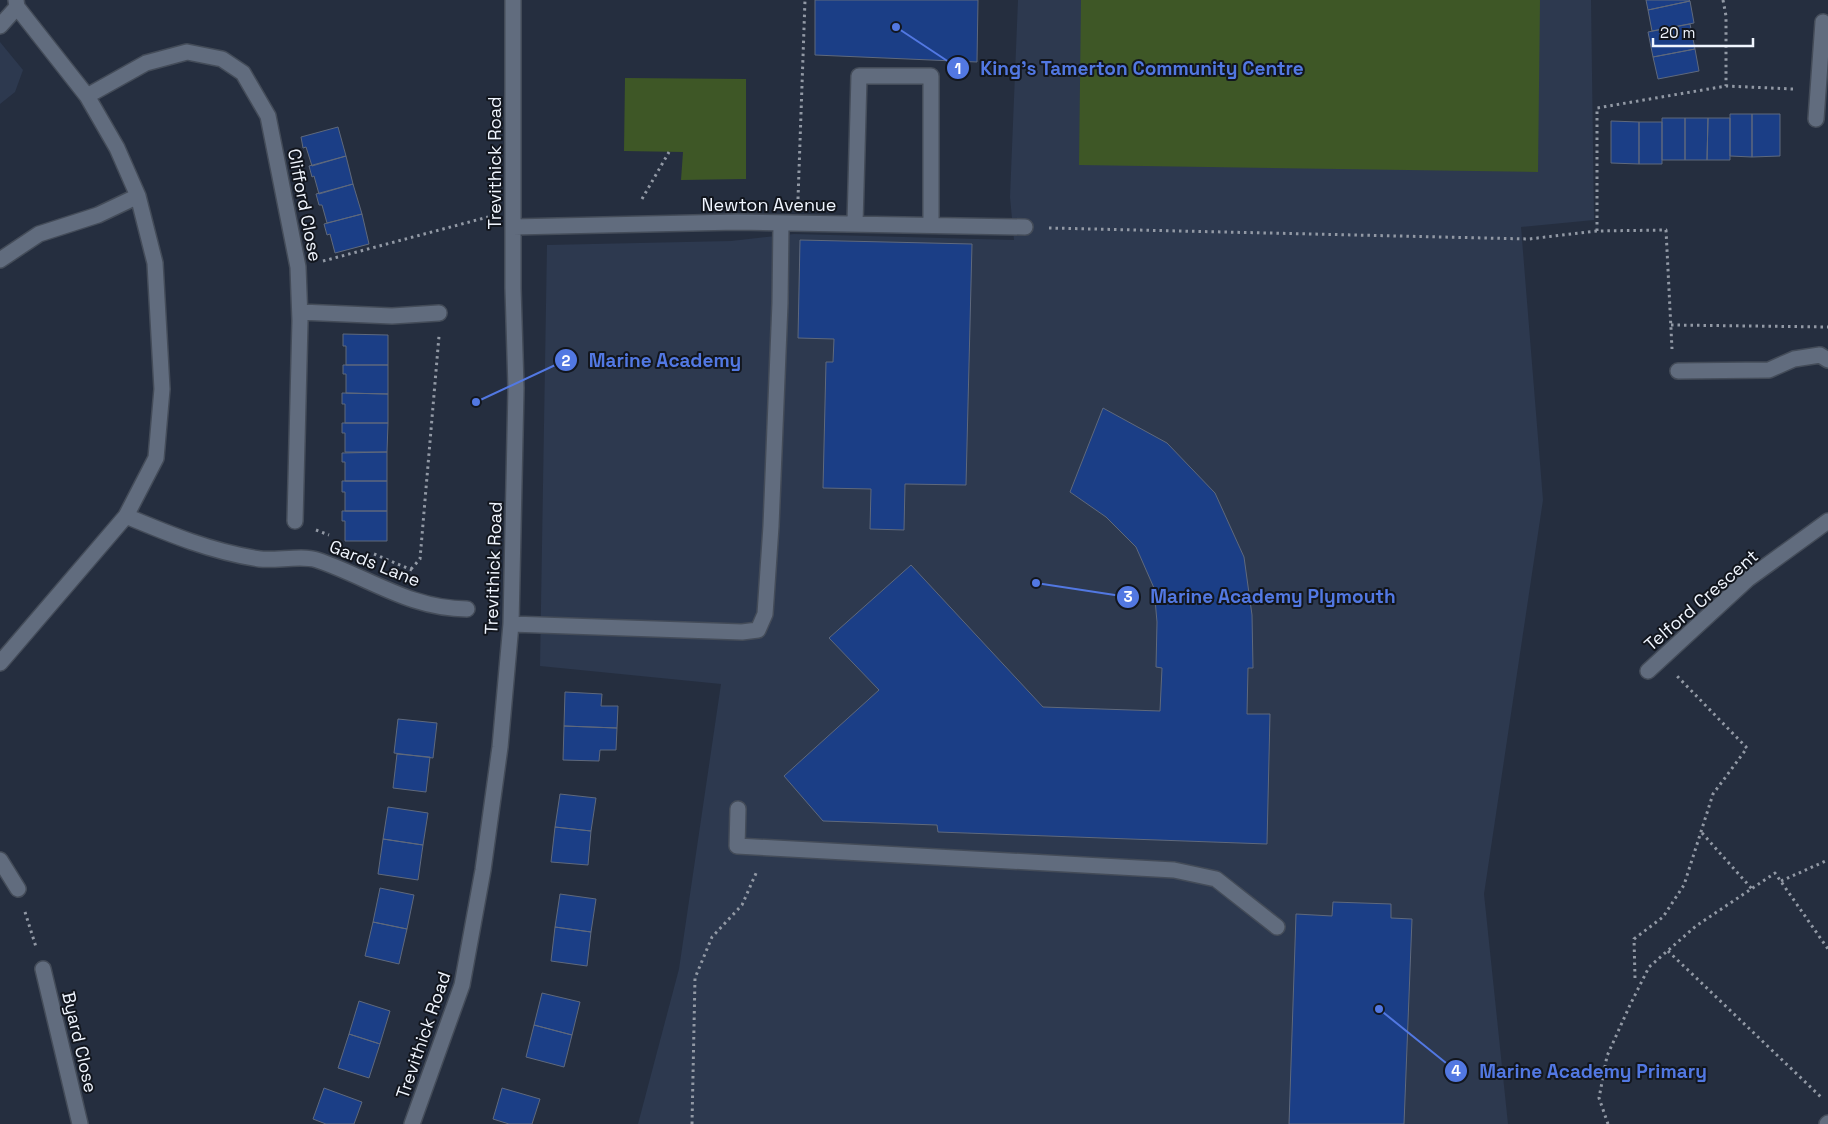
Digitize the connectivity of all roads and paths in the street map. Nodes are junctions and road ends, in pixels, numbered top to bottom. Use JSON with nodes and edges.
{"nodes":[{"id":1,"x":512,"y":0,"type":"edge"},
{"id":2,"x":805,"y":0,"type":"edge"},
{"id":3,"x":1723,"y":0,"type":"edge"},
{"id":4,"x":16,"y":4,"type":"edge"},
{"id":5,"x":1823,"y":22,"type":"dead end"},
{"id":6,"x":0,"y":26,"type":"edge"},
{"id":7,"x":1824,"y":70,"type":"edge"},
{"id":8,"x":1726,"y":86,"type":"junction"},
{"id":9,"x":1818,"y":90,"type":"junction"},
{"id":10,"x":87,"y":96,"type":"junction"},
{"id":11,"x":1816,"y":119,"type":"dead end"},
{"id":12,"x":669,"y":152,"type":"dead end"},
{"id":13,"x":138,"y":196,"type":"junction"},
{"id":14,"x":513,"y":210,"type":"junction"},
{"id":15,"x":781,"y":223,"type":"junction"},
{"id":16,"x":797,"y":223,"type":"junction"},
{"id":17,"x":855,"y":223,"type":"junction"},
{"id":18,"x":628,"y":225,"type":"junction"},
{"id":19,"x":931,"y":225,"type":"junction"},
{"id":20,"x":513,"y":227,"type":"junction"},
{"id":21,"x":1025,"y":228,"type":"joint"},
{"id":22,"x":1597,"y":231,"type":"junction"},
{"id":23,"x":0,"y":260,"type":"edge"},
{"id":24,"x":298,"y":267,"type":"junction"},
{"id":25,"x":300,"y":312,"type":"junction"},
{"id":26,"x":439,"y":313,"type":"joint"},
{"id":27,"x":1671,"y":325,"type":"junction"},
{"id":28,"x":1828,"y":327,"type":"edge"},
{"id":29,"x":1828,"y":360,"type":"edge"},
{"id":30,"x":1678,"y":371,"type":"joint"},
{"id":31,"x":126,"y":516,"type":"junction"},
{"id":32,"x":295,"y":521,"type":"dead end"},
{"id":33,"x":1828,"y":522,"type":"edge"},
{"id":34,"x":412,"y":569,"type":"dead end"},
{"id":35,"x":468,"y":609,"type":"dead end"},
{"id":36,"x":511,"y":624,"type":"junction"},
{"id":37,"x":1661,"y":659,"type":"junction"},
{"id":38,"x":0,"y":663,"type":"edge"},
{"id":39,"x":1648,"y":671,"type":"dead end"},
{"id":40,"x":738,"y":809,"type":"dead end"},
{"id":41,"x":1702,"y":833,"type":"junction"},
{"id":42,"x":759,"y":847,"type":"junction"},
{"id":43,"x":0,"y":860,"type":"edge"},
{"id":44,"x":1828,"y":860,"type":"edge"},
{"id":45,"x":1781,"y":882,"type":"junction"},
{"id":46,"x":18,"y":889,"type":"joint"},
{"id":47,"x":1752,"y":889,"type":"junction"},
{"id":48,"x":1276,"y":927,"type":"dead end"},
{"id":49,"x":1828,"y":949,"type":"edge"},
{"id":50,"x":1668,"y":951,"type":"junction"},
{"id":51,"x":43,"y":969,"type":"joint"},
{"id":52,"x":1635,"y":978,"type":"dead end"},
{"id":53,"x":1828,"y":1103,"type":"edge"},
{"id":54,"x":80,"y":1124,"type":"edge"},
{"id":55,"x":412,"y":1124,"type":"edge"},
{"id":56,"x":692,"y":1124,"type":"edge"},
{"id":57,"x":1608,"y":1124,"type":"edge"}],
"edges":[{"from":1,"to":14,"type":"street","name":"Trevithick Road"},
{"from":2,"to":16,"type":"path"},
{"from":3,"to":8,"type":"path"},
{"from":4,"to":6,"type":"street"},
{"from":4,"to":10,"type":"street"},
{"from":5,"to":7,"type":"street"},
{"from":7,"to":9,"type":"street"},
{"from":8,"to":9,"type":"path"},
{"from":8,"to":22,"type":"path"},
{"from":9,"to":11,"type":"street"},
{"from":10,"to":13,"type":"street"},
{"from":10,"to":24,"type":"street","name":"Clifford Close"},
{"from":12,"to":18,"type":"path"},
{"from":13,"to":23,"type":"street"},
{"from":13,"to":31,"type":"street"},
{"from":14,"to":20,"type":"street","name":"Trevithick Road"},
{"from":14,"to":24,"type":"path"},
{"from":15,"to":16,"type":"street","name":"Newton Avenue"},
{"from":15,"to":18,"type":"street","name":"Newton Avenue"},
{"from":15,"to":36,"type":"street"},
{"from":16,"to":17,"type":"street","name":"Newton Avenue"},
{"from":17,"to":19,"type":"street","name":"Newton Avenue"},
{"from":17,"to":19,"type":"street"},
{"from":18,"to":20,"type":"street","name":"Newton Avenue"},
{"from":19,"to":21,"type":"street","name":"Newton Avenue"},
{"from":20,"to":36,"type":"street","name":"Trevithick Road"},
{"from":21,"to":22,"type":"path"},
{"from":22,"to":27,"type":"path"},
{"from":24,"to":25,"type":"street","name":"Clifford Close"},
{"from":25,"to":26,"type":"street"},
{"from":25,"to":32,"type":"street","name":"Clifford Close"},
{"from":26,"to":34,"type":"path"},
{"from":27,"to":28,"type":"path"},
{"from":27,"to":30,"type":"path"},
{"from":29,"to":30,"type":"street"},
{"from":31,"to":35,"type":"street","name":"Gards Lane"},
{"from":31,"to":38,"type":"street"},
{"from":33,"to":37,"type":"street","name":"Telford Crescent"},
{"from":36,"to":55,"type":"street","name":"Trevithick Road"},
{"from":37,"to":39,"type":"street","name":"Telford Crescent"},
{"from":37,"to":41,"type":"path"},
{"from":40,"to":42,"type":"street"},
{"from":41,"to":47,"type":"path"},
{"from":41,"to":52,"type":"path"},
{"from":42,"to":48,"type":"street"},
{"from":42,"to":56,"type":"path"},
{"from":43,"to":46,"type":"street"},
{"from":44,"to":45,"type":"path"},
{"from":45,"to":47,"type":"path"},
{"from":45,"to":49,"type":"path"},
{"from":46,"to":51,"type":"path"},
{"from":47,"to":50,"type":"path"},
{"from":50,"to":53,"type":"path"},
{"from":50,"to":57,"type":"path"},
{"from":51,"to":54,"type":"street","name":"Byard Close"}]}
